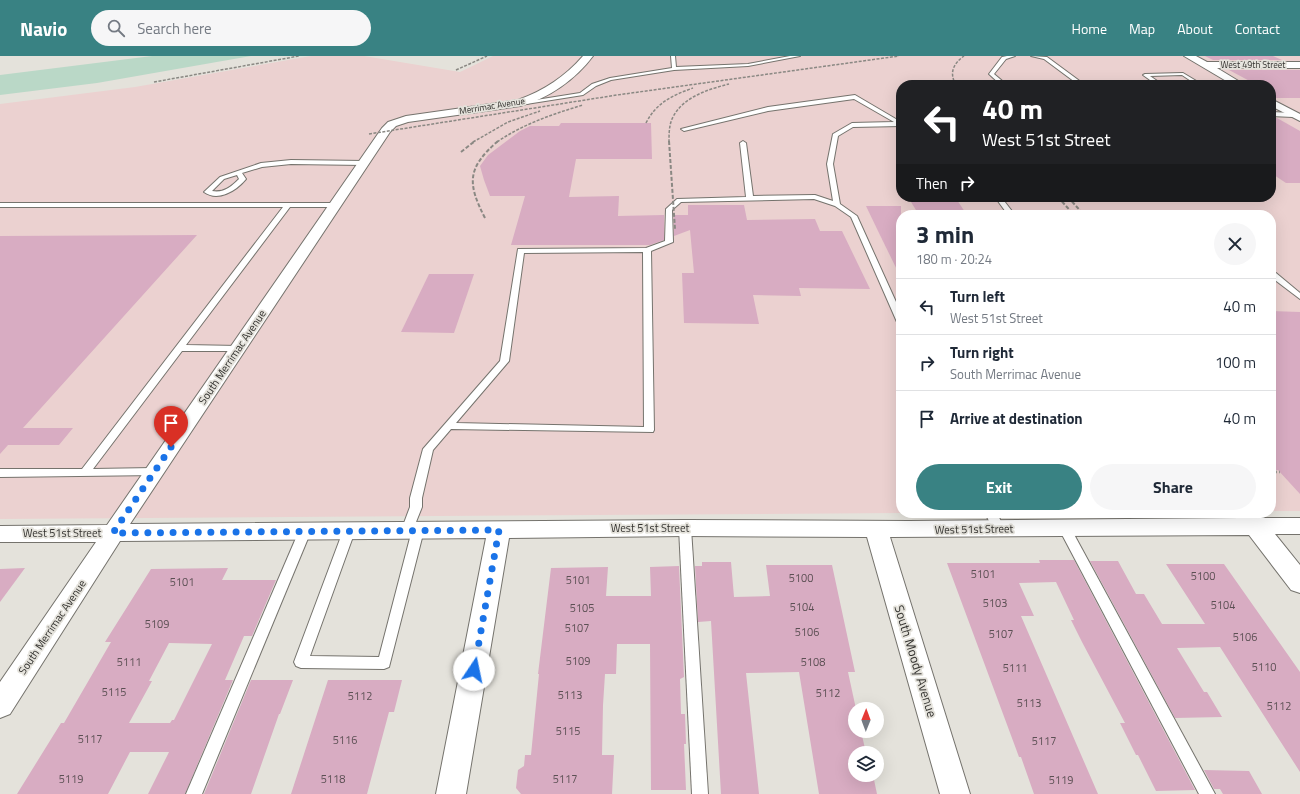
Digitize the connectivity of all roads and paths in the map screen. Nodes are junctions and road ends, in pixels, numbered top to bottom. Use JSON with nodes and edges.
{"nodes":[{"id":1,"x":588,"y":56,"type":"edge"},
{"id":2,"x":673,"y":56,"type":"edge"},
{"id":3,"x":798,"y":56,"type":"edge"},
{"id":4,"x":1013,"y":56,"type":"edge"},
{"id":5,"x":1033,"y":56,"type":"edge"},
{"id":6,"x":1190,"y":56,"type":"edge"},
{"id":7,"x":1300,"y":65,"type":"edge"},
{"id":8,"x":1206,"y":66,"type":"junction"},
{"id":9,"x":674,"y":69,"type":"junction"},
{"id":10,"x":998,"y":80,"type":"edge"},
{"id":11,"x":1075,"y":80,"type":"edge"},
{"id":12,"x":1152,"y":80,"type":"edge"},
{"id":13,"x":1192,"y":80,"type":"edge"},
{"id":14,"x":1231,"y":80,"type":"edge"},
{"id":15,"x":520,"y":103,"type":"junction"},
{"id":16,"x":1276,"y":105,"type":"edge"},
{"id":17,"x":1276,"y":114,"type":"edge"},
{"id":18,"x":1297,"y":116,"type":"edge"},
{"id":19,"x":896,"y":121,"type":"edge"},
{"id":20,"x":896,"y":124,"type":"edge"},
{"id":21,"x":684,"y":129,"type":"dead end"},
{"id":22,"x":386,"y":130,"type":"joint"},
{"id":23,"x":742,"y":143,"type":"dead end"},
{"id":24,"x":364,"y":163,"type":"junction"},
{"id":25,"x":238,"y":173,"type":"junction"},
{"id":26,"x":216,"y":195,"type":"junction"},
{"id":27,"x":750,"y":198,"type":"junction"},
{"id":28,"x":1002,"y":202,"type":"edge"},
{"id":29,"x":207,"y":204,"type":"junction"},
{"id":30,"x":288,"y":204,"type":"junction"},
{"id":31,"x":0,"y":205,"type":"edge"},
{"id":32,"x":336,"y":205,"type":"junction"},
{"id":33,"x":837,"y":205,"type":"junction"},
{"id":34,"x":1008,"y":210,"type":"edge"},
{"id":35,"x":647,"y":250,"type":"junction"},
{"id":36,"x":1276,"y":278,"type":"edge"},
{"id":37,"x":1300,"y":297,"type":"edge"},
{"id":38,"x":896,"y":311,"type":"edge"},
{"id":39,"x":179,"y":348,"type":"junction"},
{"id":40,"x":238,"y":349,"type":"junction"},
{"id":41,"x":448,"y":426,"type":"junction"},
{"id":42,"x":84,"y":472,"type":"junction"},
{"id":43,"x":154,"y":472,"type":"junction"},
{"id":44,"x":1276,"y":472,"type":"edge"},
{"id":45,"x":1280,"y":472,"type":"dead end"},
{"id":46,"x":0,"y":473,"type":"edge"},
{"id":47,"x":1250,"y":520,"type":"edge"},
{"id":48,"x":994,"y":521,"type":"edge"},
{"id":49,"x":1300,"y":526,"type":"edge"},
{"id":50,"x":685,"y":528,"type":"junction"},
{"id":51,"x":1064,"y":528,"type":"junction"},
{"id":52,"x":876,"y":529,"type":"junction"},
{"id":53,"x":413,"y":530,"type":"junction"},
{"id":54,"x":499,"y":530,"type":"junction"},
{"id":55,"x":305,"y":531,"type":"junction"},
{"id":56,"x":349,"y":531,"type":"junction"},
{"id":57,"x":113,"y":533,"type":"junction"},
{"id":58,"x":0,"y":534,"type":"edge"},
{"id":59,"x":1300,"y":583,"type":"edge"},
{"id":60,"x":0,"y":705,"type":"edge"},
{"id":61,"x":194,"y":794,"type":"edge"},
{"id":62,"x":451,"y":794,"type":"edge"},
{"id":63,"x":700,"y":794,"type":"edge"},
{"id":64,"x":955,"y":794,"type":"edge"},
{"id":65,"x":1208,"y":794,"type":"edge"}],
"edges":[{"from":1,"to":15,"type":"street","name":"Merrimac Avenue"},
{"from":2,"to":9,"type":"lane"},
{"from":3,"to":9,"type":"lane"},
{"from":4,"to":10,"type":"lane"},
{"from":5,"to":11,"type":"lane"},
{"from":6,"to":8,"type":"street"},
{"from":7,"to":8,"type":"street","name":"West 49th Street"},
{"from":8,"to":14,"type":"street"},
{"from":9,"to":15,"type":"lane"},
{"from":12,"to":13,"type":"lane"},
{"from":15,"to":22,"type":"street","name":"Merrimac Avenue"},
{"from":16,"to":18,"type":"street"},
{"from":17,"to":18,"type":"lane"},
{"from":19,"to":21,"type":"lane"},
{"from":20,"to":33,"type":"lane"},
{"from":22,"to":24,"type":"street","name":"South Merrimac Avenue"},
{"from":23,"to":27,"type":"lane"},
{"from":24,"to":25,"type":"lane"},
{"from":24,"to":32,"type":"street","name":"South Merrimac Avenue"},
{"from":25,"to":26,"type":"lane"},
{"from":25,"to":26,"type":"lane"},
{"from":26,"to":29,"type":"lane"},
{"from":27,"to":33,"type":"lane"},
{"from":27,"to":35,"type":"lane"},
{"from":28,"to":34,"type":"lane"},
{"from":29,"to":30,"type":"lane"},
{"from":29,"to":31,"type":"lane"},
{"from":30,"to":32,"type":"lane"},
{"from":30,"to":39,"type":"lane"},
{"from":32,"to":40,"type":"street","name":"South Merrimac Avenue"},
{"from":33,"to":38,"type":"lane"},
{"from":35,"to":41,"type":"lane"},
{"from":35,"to":41,"type":"lane"},
{"from":36,"to":37,"type":"lane"},
{"from":39,"to":40,"type":"lane"},
{"from":39,"to":42,"type":"lane"},
{"from":40,"to":43,"type":"street","name":"South Merrimac Avenue"},
{"from":41,"to":53,"type":"lane"},
{"from":42,"to":43,"type":"lane"},
{"from":42,"to":46,"type":"lane"},
{"from":43,"to":57,"type":"street","name":"South Merrimac Avenue"},
{"from":44,"to":45,"type":"path"},
{"from":47,"to":49,"type":"street","name":"West 51st Street"},
{"from":47,"to":51,"type":"street","name":"West 51st Street"},
{"from":47,"to":59,"type":"street"},
{"from":48,"to":51,"type":"street","name":"West 51st Street"},
{"from":48,"to":52,"type":"street","name":"West 51st Street"},
{"from":50,"to":52,"type":"street","name":"West 51st Street"},
{"from":50,"to":54,"type":"street","name":"West 51st Street"},
{"from":50,"to":63,"type":"lane"},
{"from":51,"to":65,"type":"lane"},
{"from":52,"to":64,"type":"street","name":"South Moody Avenue"},
{"from":53,"to":54,"type":"street","name":"West 51st Street"},
{"from":53,"to":56,"type":"street","name":"West 51st Street"},
{"from":53,"to":56,"type":"lane"},
{"from":54,"to":62,"type":"street"},
{"from":55,"to":56,"type":"street","name":"West 51st Street"},
{"from":55,"to":57,"type":"street","name":"West 51st Street"},
{"from":55,"to":61,"type":"lane"},
{"from":57,"to":58,"type":"street","name":"West 51st Street"},
{"from":57,"to":60,"type":"street","name":"South Merrimac Avenue"}]}
